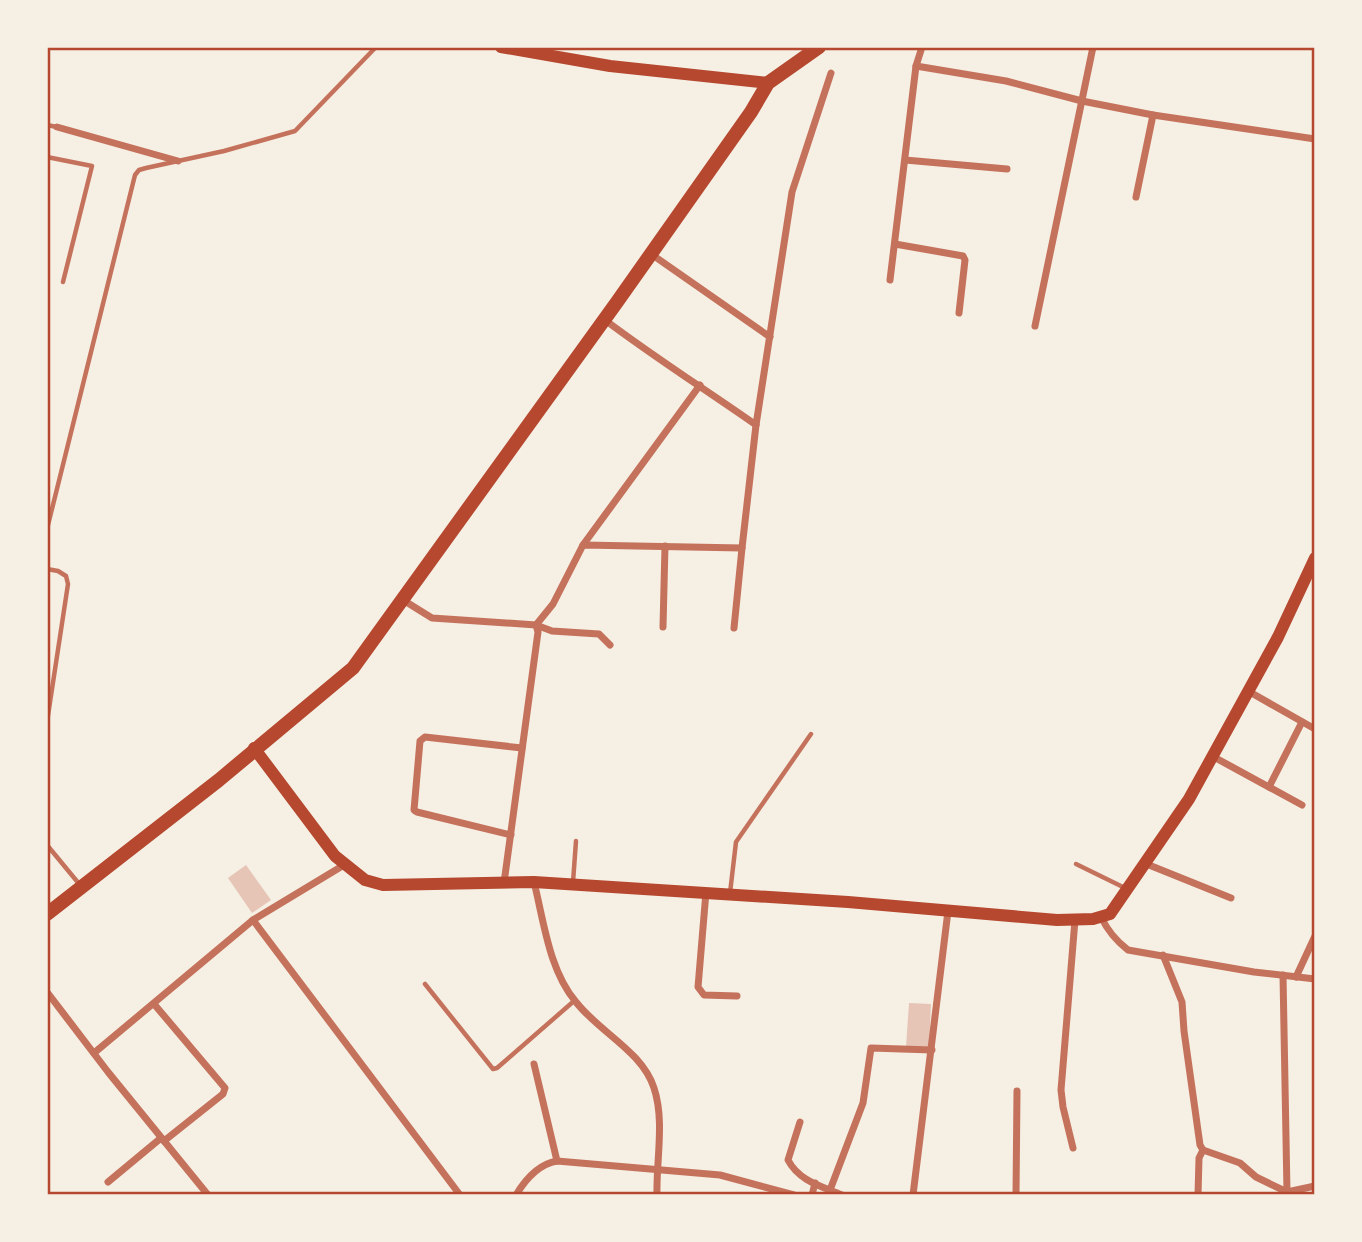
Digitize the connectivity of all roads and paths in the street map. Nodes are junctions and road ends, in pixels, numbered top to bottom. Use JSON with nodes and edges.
{"nodes":[{"id":1,"x":376,"y":47,"type":"edge"},
{"id":2,"x":819,"y":47,"type":"edge"},
{"id":3,"x":922,"y":47,"type":"edge"},
{"id":4,"x":1093,"y":47,"type":"edge"},
{"id":5,"x":505,"y":48,"type":"edge"},
{"id":6,"x":916,"y":66,"type":"junction"},
{"id":7,"x":831,"y":74,"type":"dead end"},
{"id":8,"x":768,"y":83,"type":"junction"},
{"id":9,"x":1082,"y":101,"type":"junction"},
{"id":10,"x":1153,"y":115,"type":"junction"},
{"id":11,"x":47,"y":125,"type":"edge"},
{"id":12,"x":57,"y":127,"type":"joint"},
{"id":13,"x":1315,"y":139,"type":"edge"},
{"id":14,"x":47,"y":157,"type":"edge"},
{"id":15,"x":905,"y":160,"type":"junction"},
{"id":16,"x":178,"y":161,"type":"junction"},
{"id":17,"x":1007,"y":169,"type":"dead end"},
{"id":18,"x":1136,"y":197,"type":"dead end"},
{"id":19,"x":895,"y":244,"type":"junction"},
{"id":20,"x":651,"y":254,"type":"junction"},
{"id":21,"x":890,"y":280,"type":"dead end"},
{"id":22,"x":63,"y":282,"type":"dead end"},
{"id":23,"x":959,"y":313,"type":"dead end"},
{"id":24,"x":604,"y":320,"type":"junction"},
{"id":25,"x":1035,"y":326,"type":"dead end"},
{"id":26,"x":770,"y":337,"type":"junction"},
{"id":27,"x":699,"y":385,"type":"junction"},
{"id":28,"x":756,"y":425,"type":"junction"},
{"id":29,"x":47,"y":529,"type":"edge"},
{"id":30,"x":583,"y":545,"type":"junction"},
{"id":31,"x":665,"y":546,"type":"junction"},
{"id":32,"x":742,"y":548,"type":"junction"},
{"id":33,"x":1313,"y":566,"type":"edge"},
{"id":34,"x":47,"y":569,"type":"edge"},
{"id":35,"x":402,"y":600,"type":"junction"},
{"id":36,"x":536,"y":625,"type":"junction"},
{"id":37,"x":663,"y":627,"type":"dead end"},
{"id":38,"x":734,"y":628,"type":"dead end"},
{"id":39,"x":610,"y":645,"type":"dead end"},
{"id":40,"x":1248,"y":691,"type":"junction"},
{"id":41,"x":47,"y":719,"type":"edge"},
{"id":42,"x":1302,"y":722,"type":"junction"},
{"id":43,"x":1315,"y":729,"type":"edge"},
{"id":44,"x":811,"y":734,"type":"dead end"},
{"id":45,"x":254,"y":748,"type":"junction"},
{"id":46,"x":523,"y":748,"type":"junction"},
{"id":47,"x":1212,"y":756,"type":"junction"},
{"id":48,"x":1269,"y":787,"type":"junction"},
{"id":49,"x":1303,"y":805,"type":"dead end"},
{"id":50,"x":511,"y":835,"type":"junction"},
{"id":51,"x":576,"y":841,"type":"dead end"},
{"id":52,"x":47,"y":845,"type":"edge"},
{"id":53,"x":1144,"y":863,"type":"junction"},
{"id":54,"x":1076,"y":864,"type":"dead end"},
{"id":55,"x":344,"y":865,"type":"junction"},
{"id":56,"x":534,"y":882,"type":"junction"},
{"id":57,"x":504,"y":883,"type":"junction"},
{"id":58,"x":573,"y":884,"type":"junction"},
{"id":59,"x":82,"y":887,"type":"junction"},
{"id":60,"x":1127,"y":889,"type":"junction"},
{"id":61,"x":706,"y":892,"type":"junction"},
{"id":62,"x":730,"y":894,"type":"junction"},
{"id":63,"x":1231,"y":898,"type":"dead end"},
{"id":64,"x":948,"y":911,"type":"junction"},
{"id":65,"x":47,"y":914,"type":"edge"},
{"id":66,"x":1101,"y":917,"type":"junction"},
{"id":67,"x":1075,"y":919,"type":"junction"},
{"id":68,"x":253,"y":920,"type":"junction"},
{"id":69,"x":1315,"y":936,"type":"edge"},
{"id":70,"x":1163,"y":955,"type":"junction"},
{"id":71,"x":1283,"y":975,"type":"junction"},
{"id":72,"x":1296,"y":977,"type":"junction"},
{"id":73,"x":1315,"y":979,"type":"edge"},
{"id":74,"x":425,"y":984,"type":"dead end"},
{"id":75,"x":47,"y":992,"type":"edge"},
{"id":76,"x":737,"y":996,"type":"dead end"},
{"id":77,"x":574,"y":1001,"type":"junction"},
{"id":78,"x":154,"y":1004,"type":"junction"},
{"id":79,"x":932,"y":1050,"type":"junction"},
{"id":80,"x":94,"y":1053,"type":"junction"},
{"id":81,"x":534,"y":1063,"type":"dead end"},
{"id":82,"x":1017,"y":1091,"type":"dead end"},
{"id":83,"x":800,"y":1122,"type":"dead end"},
{"id":84,"x":163,"y":1139,"type":"junction"},
{"id":85,"x":1073,"y":1148,"type":"dead end"},
{"id":86,"x":1203,"y":1150,"type":"junction"},
{"id":87,"x":557,"y":1161,"type":"junction"},
{"id":88,"x":656,"y":1170,"type":"junction"},
{"id":89,"x":108,"y":1182,"type":"dead end"},
{"id":90,"x":814,"y":1183,"type":"junction"},
{"id":91,"x":1315,"y":1186,"type":"edge"},
{"id":92,"x":830,"y":1190,"type":"junction"},
{"id":93,"x":1287,"y":1192,"type":"junction"},
{"id":94,"x":208,"y":1195,"type":"edge"},
{"id":95,"x":460,"y":1195,"type":"edge"},
{"id":96,"x":516,"y":1195,"type":"edge"},
{"id":97,"x":657,"y":1195,"type":"edge"},
{"id":98,"x":794,"y":1195,"type":"edge"},
{"id":99,"x":812,"y":1195,"type":"edge"},
{"id":100,"x":842,"y":1195,"type":"edge"},
{"id":101,"x":913,"y":1195,"type":"edge"},
{"id":102,"x":1016,"y":1195,"type":"edge"},
{"id":103,"x":1198,"y":1195,"type":"edge"}],
"edges":[{"from":1,"to":16,"type":"lane"},
{"from":2,"to":8,"type":"main road"},
{"from":3,"to":6,"type":"street"},
{"from":4,"to":9,"type":"street"},
{"from":5,"to":8,"type":"main road"},
{"from":6,"to":9,"type":"street"},
{"from":6,"to":15,"type":"street"},
{"from":7,"to":26,"type":"street"},
{"from":8,"to":20,"type":"main road"},
{"from":9,"to":10,"type":"street"},
{"from":9,"to":25,"type":"street"},
{"from":10,"to":13,"type":"street"},
{"from":10,"to":18,"type":"street"},
{"from":11,"to":12,"type":"lane"},
{"from":12,"to":16,"type":"street"},
{"from":14,"to":22,"type":"lane"},
{"from":15,"to":17,"type":"street"},
{"from":15,"to":19,"type":"street"},
{"from":16,"to":29,"type":"lane"},
{"from":19,"to":21,"type":"street"},
{"from":19,"to":23,"type":"street"},
{"from":20,"to":24,"type":"main road"},
{"from":20,"to":26,"type":"street"},
{"from":24,"to":27,"type":"street"},
{"from":24,"to":35,"type":"main road"},
{"from":26,"to":28,"type":"street"},
{"from":27,"to":28,"type":"street"},
{"from":27,"to":30,"type":"street"},
{"from":28,"to":32,"type":"street"},
{"from":30,"to":31,"type":"street"},
{"from":30,"to":36,"type":"street"},
{"from":31,"to":32,"type":"street"},
{"from":31,"to":37,"type":"street"},
{"from":32,"to":38,"type":"street"},
{"from":33,"to":40,"type":"main road"},
{"from":34,"to":41,"type":"lane"},
{"from":35,"to":36,"type":"street"},
{"from":35,"to":45,"type":"main road"},
{"from":36,"to":39,"type":"street"},
{"from":36,"to":46,"type":"street"},
{"from":40,"to":42,"type":"street"},
{"from":40,"to":47,"type":"main road"},
{"from":42,"to":43,"type":"street"},
{"from":42,"to":48,"type":"street"},
{"from":44,"to":62,"type":"lane"},
{"from":45,"to":55,"type":"main road"},
{"from":45,"to":59,"type":"main road"},
{"from":46,"to":50,"type":"street"},
{"from":46,"to":50,"type":"street"},
{"from":47,"to":48,"type":"street"},
{"from":47,"to":53,"type":"main road"},
{"from":48,"to":49,"type":"street"},
{"from":50,"to":57,"type":"street"},
{"from":51,"to":58,"type":"lane"},
{"from":52,"to":59,"type":"lane"},
{"from":53,"to":60,"type":"main road"},
{"from":53,"to":63,"type":"street"},
{"from":54,"to":60,"type":"lane"},
{"from":55,"to":57,"type":"main road"},
{"from":55,"to":68,"type":"street"},
{"from":56,"to":57,"type":"main road"},
{"from":56,"to":58,"type":"main road"},
{"from":56,"to":77,"type":"street"},
{"from":58,"to":61,"type":"main road"},
{"from":59,"to":65,"type":"main road"},
{"from":60,"to":66,"type":"main road"},
{"from":61,"to":62,"type":"main road"},
{"from":61,"to":76,"type":"street"},
{"from":62,"to":64,"type":"main road"},
{"from":64,"to":67,"type":"main road"},
{"from":64,"to":79,"type":"street"},
{"from":66,"to":67,"type":"main road"},
{"from":66,"to":70,"type":"street"},
{"from":67,"to":85,"type":"street"},
{"from":68,"to":78,"type":"street"},
{"from":68,"to":95,"type":"street"},
{"from":69,"to":72,"type":"street"},
{"from":70,"to":71,"type":"street"},
{"from":70,"to":86,"type":"street"},
{"from":71,"to":72,"type":"street"},
{"from":71,"to":93,"type":"street"},
{"from":72,"to":73,"type":"street"},
{"from":74,"to":77,"type":"lane"},
{"from":75,"to":80,"type":"street"},
{"from":77,"to":88,"type":"street"},
{"from":78,"to":80,"type":"street"},
{"from":78,"to":84,"type":"street"},
{"from":79,"to":92,"type":"street"},
{"from":79,"to":101,"type":"street"},
{"from":80,"to":84,"type":"street"},
{"from":81,"to":87,"type":"street"},
{"from":82,"to":102,"type":"street"},
{"from":83,"to":90,"type":"street"},
{"from":84,"to":89,"type":"street"},
{"from":84,"to":94,"type":"street"},
{"from":86,"to":93,"type":"street"},
{"from":86,"to":103,"type":"street"},
{"from":87,"to":88,"type":"street"},
{"from":87,"to":96,"type":"street"},
{"from":88,"to":97,"type":"street"},
{"from":88,"to":98,"type":"street"},
{"from":90,"to":92,"type":"street"},
{"from":90,"to":99,"type":"street"},
{"from":91,"to":93,"type":"street"},
{"from":92,"to":100,"type":"street"}]}
